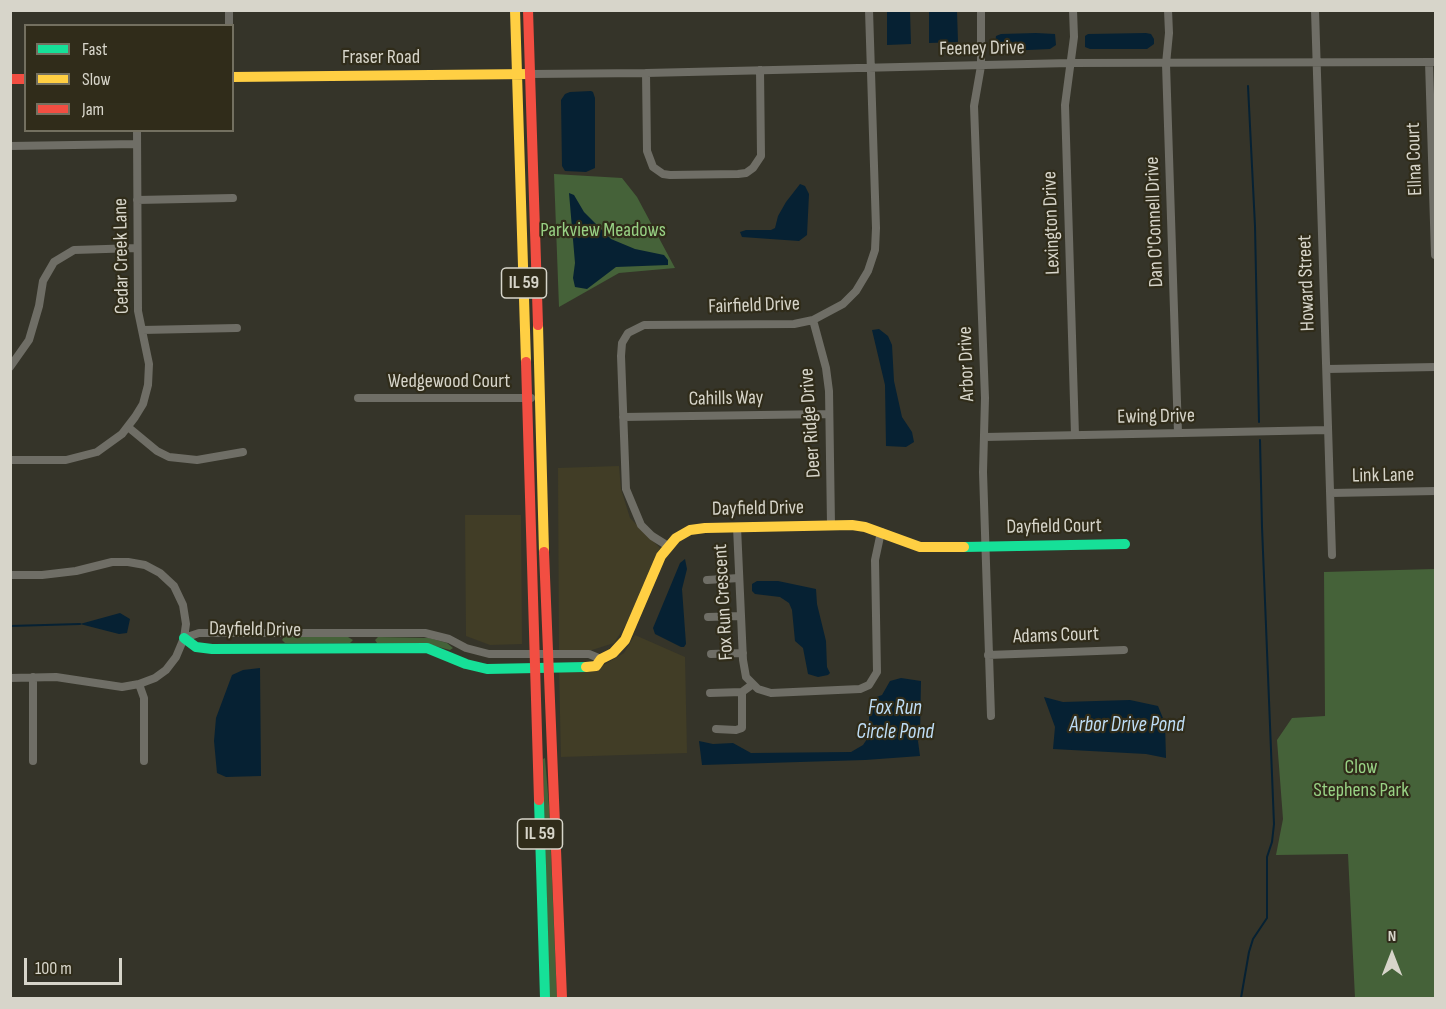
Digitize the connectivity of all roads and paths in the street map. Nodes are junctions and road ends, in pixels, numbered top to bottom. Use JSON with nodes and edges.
{"nodes":[{"id":1,"x":515,"y":10,"type":"edge"},
{"id":2,"x":528,"y":10,"type":"edge"},
{"id":3,"x":869,"y":10,"type":"edge"},
{"id":4,"x":981,"y":10,"type":"edge"},
{"id":5,"x":1073,"y":10,"type":"edge"},
{"id":6,"x":1168,"y":10,"type":"edge"},
{"id":7,"x":1315,"y":10,"type":"edge"},
{"id":8,"x":1316,"y":62,"type":"junction"},
{"id":9,"x":1432,"y":62,"type":"edge"},
{"id":10,"x":1070,"y":63,"type":"junction"},
{"id":11,"x":1166,"y":64,"type":"junction"},
{"id":12,"x":981,"y":66,"type":"junction"},
{"id":13,"x":871,"y":68,"type":"junction"},
{"id":14,"x":760,"y":70,"type":"junction"},
{"id":15,"x":517,"y":74,"type":"junction"},
{"id":16,"x":530,"y":74,"type":"junction"},
{"id":17,"x":646,"y":74,"type":"junction"},
{"id":18,"x":234,"y":77,"type":"edge"},
{"id":19,"x":137,"y":132,"type":"edge"},
{"id":20,"x":137,"y":144,"type":"junction"},
{"id":21,"x":10,"y":146,"type":"edge"},
{"id":22,"x":233,"y":198,"type":"dead end"},
{"id":23,"x":137,"y":200,"type":"junction"},
{"id":24,"x":138,"y":248,"type":"junction"},
{"id":25,"x":1435,"y":255,"type":"edge"},
{"id":26,"x":813,"y":320,"type":"junction"},
{"id":27,"x":237,"y":328,"type":"dead end"},
{"id":28,"x":142,"y":330,"type":"junction"},
{"id":29,"x":10,"y":367,"type":"edge"},
{"id":30,"x":1436,"y":367,"type":"edge"},
{"id":31,"x":1327,"y":369,"type":"junction"},
{"id":32,"x":358,"y":398,"type":"dead end"},
{"id":33,"x":528,"y":398,"type":"junction"},
{"id":34,"x":540,"y":398,"type":"junction"},
{"id":35,"x":829,"y":414,"type":"junction"},
{"id":36,"x":623,"y":417,"type":"junction"},
{"id":37,"x":128,"y":427,"type":"junction"},
{"id":38,"x":1328,"y":430,"type":"junction"},
{"id":39,"x":1178,"y":433,"type":"junction"},
{"id":40,"x":1075,"y":435,"type":"junction"},
{"id":41,"x":985,"y":437,"type":"junction"},
{"id":42,"x":243,"y":452,"type":"dead end"},
{"id":43,"x":10,"y":460,"type":"edge"},
{"id":44,"x":1436,"y":491,"type":"edge"},
{"id":45,"x":1331,"y":493,"type":"junction"},
{"id":46,"x":831,"y":525,"type":"junction"},
{"id":47,"x":737,"y":527,"type":"junction"},
{"id":48,"x":881,"y":532,"type":"junction"},
{"id":49,"x":1125,"y":544,"type":"dead end"},
{"id":50,"x":668,"y":546,"type":"junction"},
{"id":51,"x":985,"y":547,"type":"junction"},
{"id":52,"x":1332,"y":555,"type":"dead end"},
{"id":53,"x":10,"y":576,"type":"edge"},
{"id":54,"x":739,"y":578,"type":"junction"},
{"id":55,"x":707,"y":579,"type":"dead end"},
{"id":56,"x":741,"y":616,"type":"junction"},
{"id":57,"x":708,"y":617,"type":"dead end"},
{"id":58,"x":365,"y":633,"type":"junction"},
{"id":59,"x":268,"y":634,"type":"junction"},
{"id":60,"x":184,"y":638,"type":"junction"},
{"id":61,"x":364,"y":648,"type":"junction"},
{"id":62,"x":268,"y":649,"type":"junction"},
{"id":63,"x":1124,"y":650,"type":"dead end"},
{"id":64,"x":743,"y":653,"type":"junction"},
{"id":65,"x":535,"y":654,"type":"junction"},
{"id":66,"x":548,"y":654,"type":"junction"},
{"id":67,"x":711,"y":654,"type":"dead end"},
{"id":68,"x":988,"y":655,"type":"junction"},
{"id":69,"x":601,"y":659,"type":"junction"},
{"id":70,"x":536,"y":669,"type":"junction"},
{"id":71,"x":548,"y":669,"type":"junction"},
{"id":72,"x":33,"y":677,"type":"junction"},
{"id":73,"x":10,"y":678,"type":"edge"},
{"id":74,"x":139,"y":684,"type":"junction"},
{"id":75,"x":753,"y":684,"type":"junction"},
{"id":76,"x":742,"y":692,"type":"junction"},
{"id":77,"x":710,"y":693,"type":"dead end"},
{"id":78,"x":991,"y":716,"type":"dead end"},
{"id":79,"x":716,"y":729,"type":"dead end"},
{"id":80,"x":33,"y":761,"type":"dead end"},
{"id":81,"x":144,"y":761,"type":"dead end"},
{"id":82,"x":545,"y":999,"type":"edge"},
{"id":83,"x":562,"y":999,"type":"edge"}],
"edges":[{"from":1,"to":15,"type":"main road","number":"IL 59"},
{"from":2,"to":16,"type":"main road","number":"IL 59"},
{"from":3,"to":13,"type":"street","name":"Fairfield Drive"},
{"from":4,"to":12,"type":"street","name":"Arbor Drive"},
{"from":5,"to":10,"type":"street","name":"Lexington Drive"},
{"from":6,"to":11,"type":"street","name":"Dan O'Connell Drive"},
{"from":7,"to":8,"type":"street","name":"Howard Street"},
{"from":8,"to":9,"type":"street","name":"Feeney Drive"},
{"from":8,"to":11,"type":"street","name":"Feeney Drive"},
{"from":8,"to":31,"type":"street","name":"Howard Street"},
{"from":9,"to":25,"type":"street","name":"Ellna Court"},
{"from":10,"to":11,"type":"street","name":"Feeney Drive"},
{"from":10,"to":12,"type":"street","name":"Feeney Drive"},
{"from":10,"to":40,"type":"street","name":"Lexington Drive"},
{"from":11,"to":39,"type":"street","name":"Dan O'Connell Drive"},
{"from":12,"to":13,"type":"street","name":"Feeney Drive"},
{"from":12,"to":41,"type":"street","name":"Arbor Drive"},
{"from":13,"to":14,"type":"street","name":"Feeney Drive"},
{"from":13,"to":26,"type":"street","name":"Fairfield Drive"},
{"from":14,"to":17,"type":"street","name":"Feeney Drive"},
{"from":14,"to":17,"type":"street"},
{"from":15,"to":16,"type":"main road","name":"Fraser Road"},
{"from":15,"to":18,"type":"main road","name":"Fraser Road"},
{"from":15,"to":33,"type":"main road","number":"IL 59"},
{"from":16,"to":17,"type":"street","name":"Feeney Drive"},
{"from":16,"to":34,"type":"main road","number":"IL 59"},
{"from":19,"to":20,"type":"street","name":"Cedar Creek Lane"},
{"from":20,"to":21,"type":"street"},
{"from":20,"to":23,"type":"street","name":"Cedar Creek Lane"},
{"from":22,"to":23,"type":"street"},
{"from":23,"to":24,"type":"street","name":"Cedar Creek Lane"},
{"from":24,"to":28,"type":"street","name":"Cedar Creek Lane"},
{"from":24,"to":29,"type":"street"},
{"from":26,"to":35,"type":"street","name":"Deer Ridge Drive"},
{"from":26,"to":36,"type":"street","name":"Fairfield Drive"},
{"from":27,"to":28,"type":"street"},
{"from":28,"to":37,"type":"street","name":"Cedar Creek Lane"},
{"from":30,"to":31,"type":"street"},
{"from":31,"to":38,"type":"street","name":"Howard Street"},
{"from":32,"to":33,"type":"street","name":"Wedgewood Court"},
{"from":33,"to":34,"type":"street","name":"Wedgewood Court"},
{"from":33,"to":65,"type":"main road","number":"IL 59"},
{"from":34,"to":66,"type":"main road","number":"IL 59"},
{"from":35,"to":36,"type":"street","name":"Cahills Way"},
{"from":35,"to":46,"type":"street","name":"Deer Ridge Drive"},
{"from":36,"to":50,"type":"street","name":"Fairfield Drive"},
{"from":37,"to":42,"type":"street"},
{"from":37,"to":43,"type":"street","name":"Cedar Creek Lane"},
{"from":38,"to":39,"type":"street","name":"Ewing Drive"},
{"from":38,"to":45,"type":"street","name":"Howard Street"},
{"from":39,"to":40,"type":"street","name":"Ewing Drive"},
{"from":40,"to":41,"type":"street","name":"Ewing Drive"},
{"from":41,"to":51,"type":"street","name":"Arbor Drive"},
{"from":44,"to":45,"type":"street","name":"Link Lane"},
{"from":45,"to":52,"type":"street","name":"Howard Street"},
{"from":46,"to":47,"type":"main road","name":"Dayfield Drive"},
{"from":46,"to":48,"type":"main road","name":"Dayfield Drive"},
{"from":47,"to":50,"type":"main road","name":"Dayfield Drive"},
{"from":47,"to":54,"type":"street","name":"Fox Run Crescent"},
{"from":48,"to":51,"type":"main road","name":"Dayfield Drive"},
{"from":48,"to":75,"type":"street","name":"Fox Run Crescent"},
{"from":49,"to":51,"type":"main road","name":"Dayfield Court"},
{"from":50,"to":69,"type":"main road","name":"Dayfield Drive"},
{"from":51,"to":68,"type":"street","name":"Arbor Drive"},
{"from":53,"to":60,"type":"street"},
{"from":54,"to":55,"type":"street"},
{"from":54,"to":56,"type":"street","name":"Fox Run Crescent"},
{"from":56,"to":57,"type":"street"},
{"from":56,"to":64,"type":"street","name":"Fox Run Crescent"},
{"from":58,"to":59,"type":"street","name":"Dayfield Drive"},
{"from":58,"to":61,"type":"street"},
{"from":58,"to":65,"type":"street","name":"Dayfield Drive"},
{"from":59,"to":60,"type":"street","name":"Dayfield Drive"},
{"from":59,"to":62,"type":"street"},
{"from":60,"to":62,"type":"main road","name":"Dayfield Drive"},
{"from":60,"to":74,"type":"street"},
{"from":61,"to":62,"type":"main road","name":"Dayfield Drive"},
{"from":61,"to":70,"type":"main road","name":"Dayfield Drive"},
{"from":63,"to":68,"type":"street","name":"Adams Court"},
{"from":64,"to":67,"type":"street"},
{"from":64,"to":75,"type":"street","name":"Fox Run Crescent"},
{"from":65,"to":66,"type":"street","name":"Dayfield Drive"},
{"from":65,"to":70,"type":"main road","number":"IL 59"},
{"from":66,"to":69,"type":"street","name":"Dayfield Drive"},
{"from":66,"to":71,"type":"main road","number":"IL 59"},
{"from":68,"to":78,"type":"street","name":"Arbor Drive"},
{"from":69,"to":71,"type":"main road","name":"Dayfield Drive"},
{"from":70,"to":71,"type":"main road","name":"Dayfield Drive"},
{"from":70,"to":82,"type":"main road","number":"IL 59"},
{"from":71,"to":83,"type":"main road","number":"IL 59"},
{"from":72,"to":73,"type":"street"},
{"from":72,"to":74,"type":"street"},
{"from":72,"to":80,"type":"street"},
{"from":74,"to":81,"type":"street"},
{"from":75,"to":76,"type":"street"},
{"from":76,"to":77,"type":"street"},
{"from":76,"to":79,"type":"street"}]}
